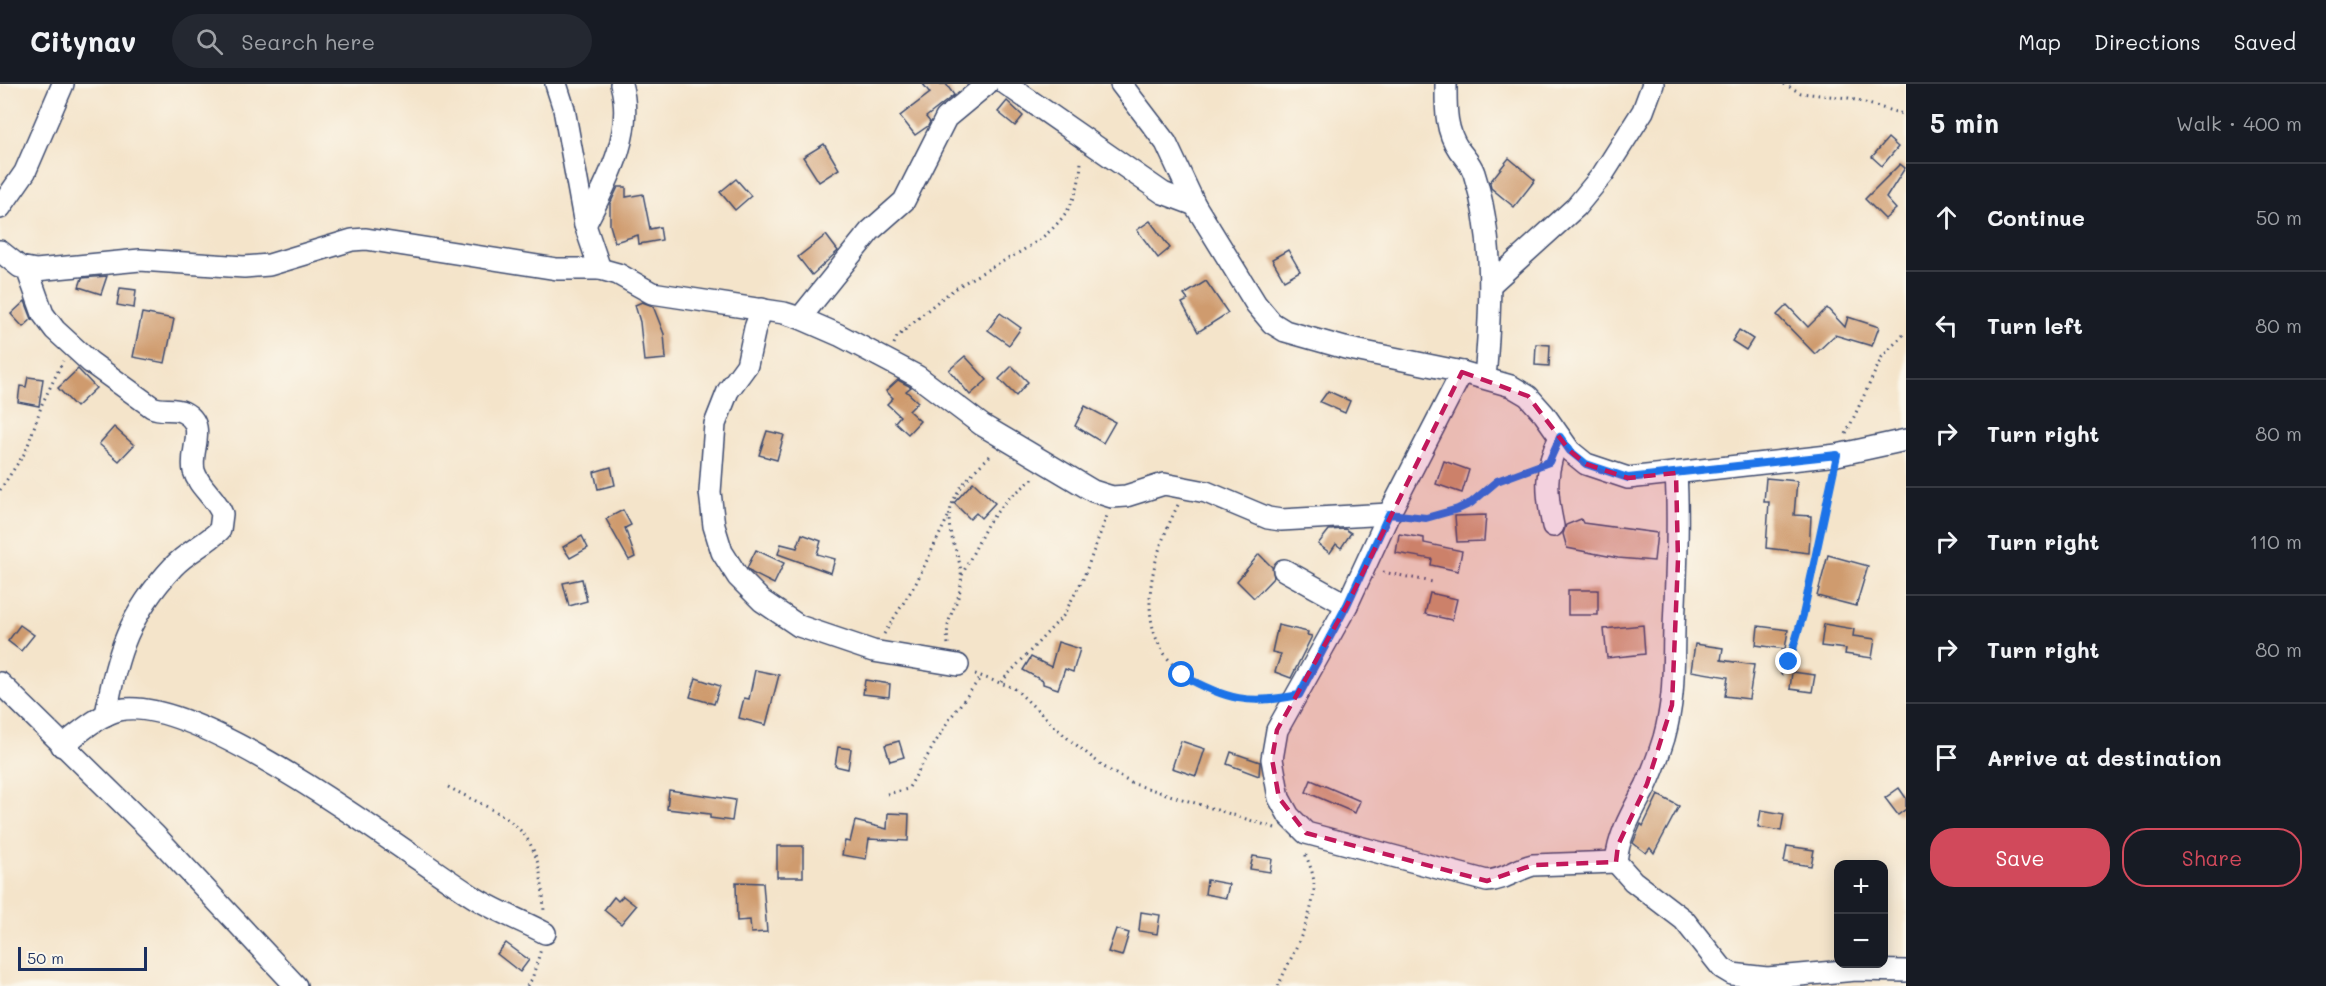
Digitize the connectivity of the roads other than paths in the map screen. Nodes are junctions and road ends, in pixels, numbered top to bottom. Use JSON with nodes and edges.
{"nodes":[{"id":1,"x":63,"y":84,"type":"edge"},
{"id":2,"x":556,"y":84,"type":"edge"},
{"id":3,"x":621,"y":84,"type":"edge"},
{"id":4,"x":987,"y":84,"type":"edge"},
{"id":5,"x":1006,"y":84,"type":"edge"},
{"id":6,"x":1121,"y":84,"type":"edge"},
{"id":7,"x":1446,"y":84,"type":"edge"},
{"id":8,"x":1653,"y":84,"type":"edge"},
{"id":9,"x":1195,"y":205,"type":"junction"},
{"id":10,"x":0,"y":208,"type":"edge"},
{"id":11,"x":585,"y":225,"type":"junction"},
{"id":12,"x":0,"y":251,"type":"edge"},
{"id":13,"x":27,"y":269,"type":"junction"},
{"id":14,"x":600,"y":270,"type":"junction"},
{"id":15,"x":1491,"y":284,"type":"junction"},
{"id":16,"x":762,"y":309,"type":"junction"},
{"id":17,"x":800,"y":318,"type":"junction"},
{"id":18,"x":1462,"y":372,"type":"junction"},
{"id":19,"x":1485,"y":378,"type":"junction"},
{"id":20,"x":1560,"y":437,"type":"junction"},
{"id":21,"x":1906,"y":440,"type":"edge"},
{"id":22,"x":1676,"y":473,"type":"junction"},
{"id":23,"x":1389,"y":514,"type":"junction"},
{"id":24,"x":1553,"y":526,"type":"dead end"},
{"id":25,"x":1284,"y":570,"type":"dead end"},
{"id":26,"x":1347,"y":605,"type":"junction"},
{"id":27,"x":958,"y":665,"type":"road end"},
{"id":28,"x":0,"y":683,"type":"edge"},
{"id":29,"x":106,"y":715,"type":"junction"},
{"id":30,"x":62,"y":746,"type":"junction"},
{"id":31,"x":1616,"y":862,"type":"junction"},
{"id":32,"x":545,"y":933,"type":"road end"},
{"id":33,"x":1906,"y":971,"type":"edge"},
{"id":34,"x":296,"y":986,"type":"edge"}],
"edges":[{"from":1,"to":10,"type":"street"},
{"from":2,"to":11,"type":"street"},
{"from":3,"to":11,"type":"street"},
{"from":4,"to":17,"type":"street"},
{"from":5,"to":9,"type":"street"},
{"from":6,"to":9,"type":"street"},
{"from":7,"to":15,"type":"street"},
{"from":8,"to":15,"type":"street"},
{"from":9,"to":18,"type":"street"},
{"from":11,"to":14,"type":"street"},
{"from":12,"to":13,"type":"street"},
{"from":13,"to":14,"type":"street"},
{"from":13,"to":29,"type":"street"},
{"from":14,"to":16,"type":"street"},
{"from":15,"to":19,"type":"street"},
{"from":16,"to":17,"type":"street"},
{"from":16,"to":27,"type":"street"},
{"from":17,"to":23,"type":"street"},
{"from":18,"to":19,"type":"street"},
{"from":18,"to":23,"type":"street"},
{"from":19,"to":20,"type":"street"},
{"from":20,"to":22,"type":"street"},
{"from":20,"to":24,"type":"street"},
{"from":21,"to":22,"type":"street"},
{"from":22,"to":31,"type":"street"},
{"from":23,"to":26,"type":"street"},
{"from":25,"to":26,"type":"street"},
{"from":26,"to":31,"type":"street"},
{"from":28,"to":30,"type":"street"},
{"from":29,"to":30,"type":"street"},
{"from":29,"to":32,"type":"street"},
{"from":30,"to":34,"type":"street"},
{"from":31,"to":33,"type":"street"}]}
